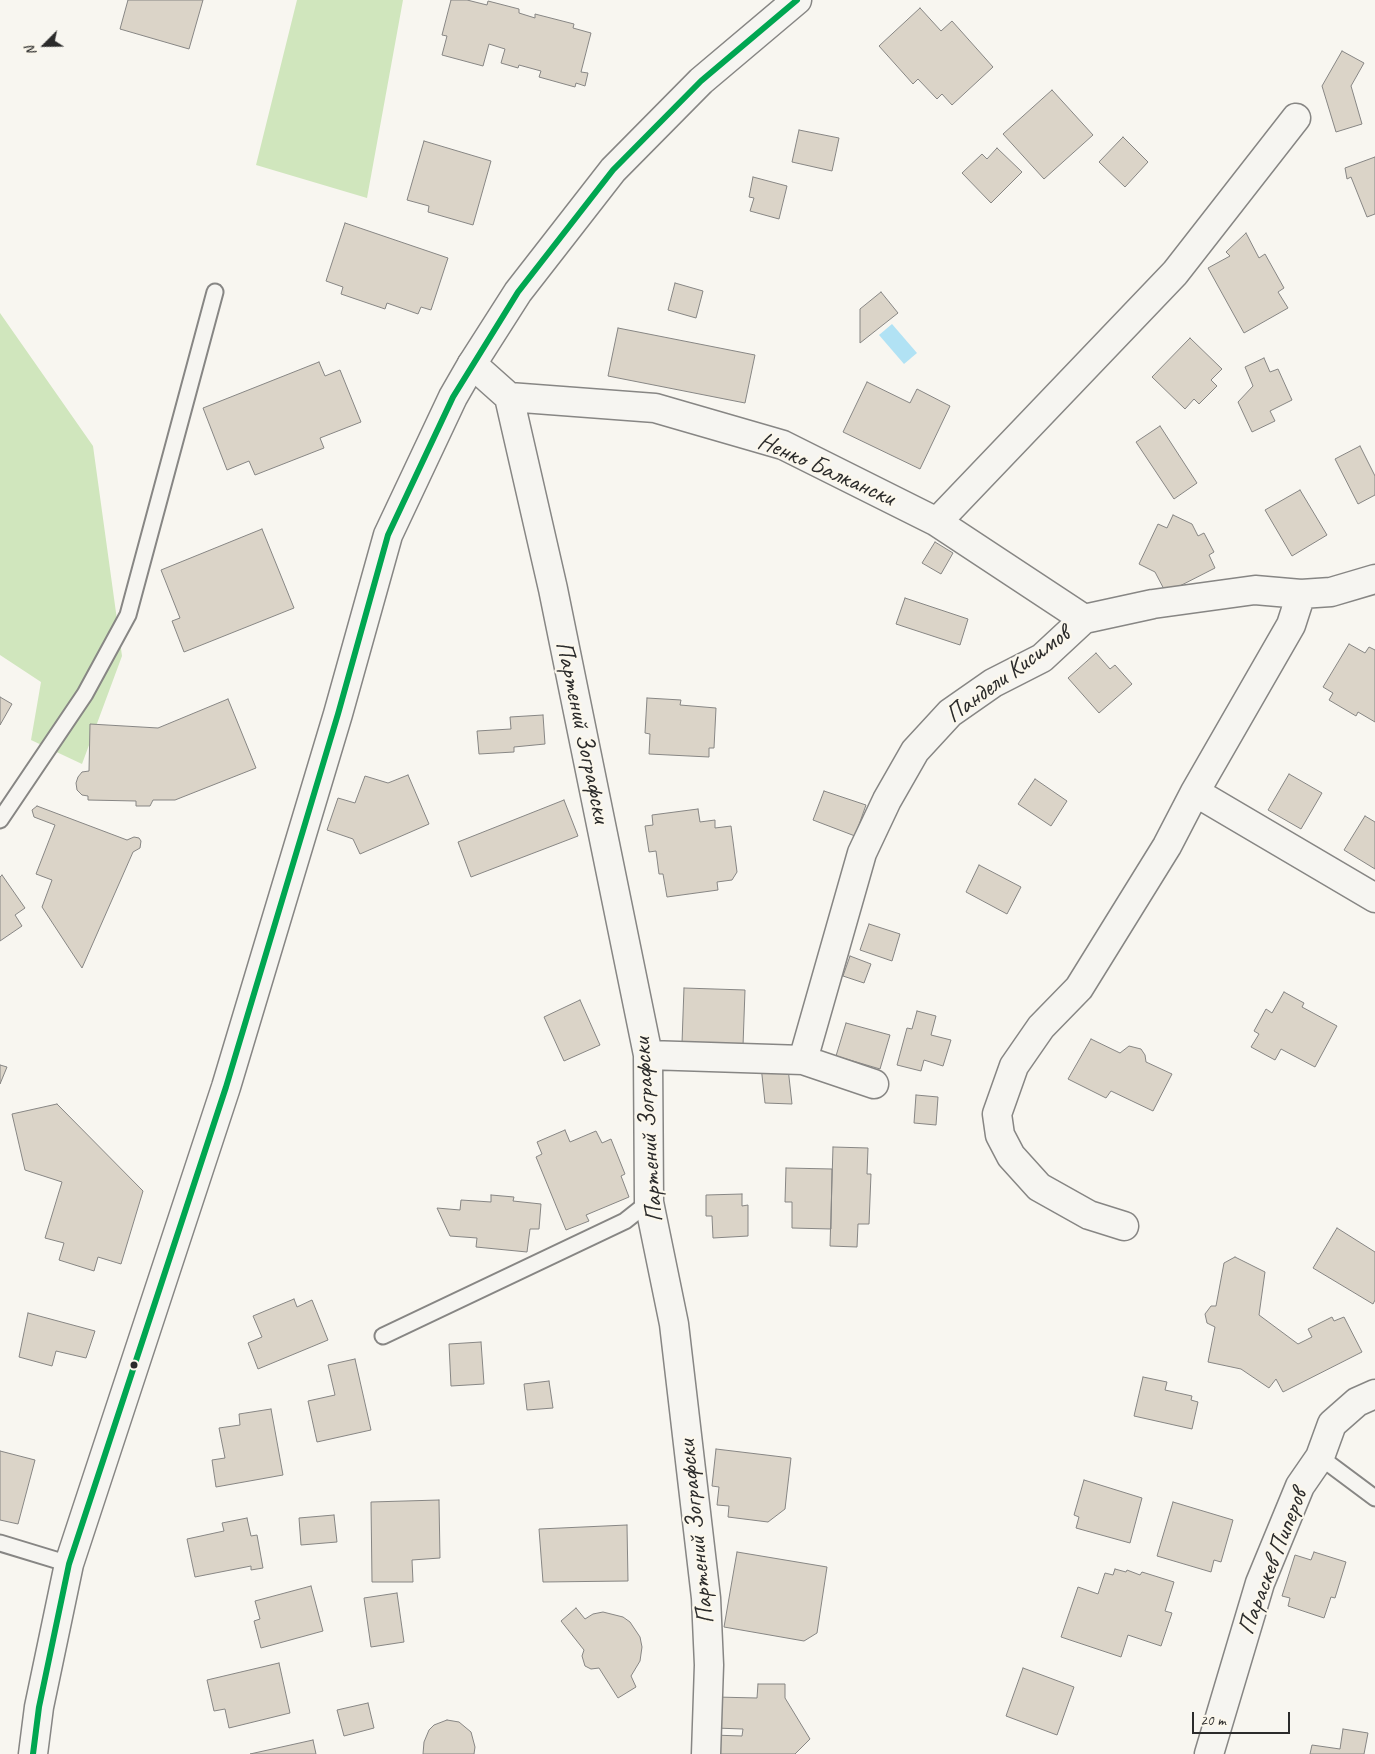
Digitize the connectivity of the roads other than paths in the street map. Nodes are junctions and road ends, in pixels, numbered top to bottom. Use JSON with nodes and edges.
{"nodes":[{"id":1,"x":797,"y":0,"type":"edge"},
{"id":2,"x":1296,"y":118,"type":"dead end"},
{"id":3,"x":215,"y":292,"type":"dead end"},
{"id":4,"x":472,"y":364,"type":"junction"},
{"id":5,"x":509,"y":397,"type":"junction"},
{"id":6,"x":937,"y":522,"type":"junction"},
{"id":7,"x":1375,"y":579,"type":"edge"},
{"id":8,"x":1301,"y":594,"type":"junction"},
{"id":9,"x":1084,"y":619,"type":"junction"},
{"id":10,"x":1195,"y":792,"type":"junction"},
{"id":11,"x":0,"y":820,"type":"edge"},
{"id":12,"x":1375,"y":898,"type":"edge"},
{"id":13,"x":648,"y":1055,"type":"junction"},
{"id":14,"x":803,"y":1060,"type":"junction"},
{"id":15,"x":874,"y":1084,"type":"dead end"},
{"id":16,"x":649,"y":1202,"type":"junction"},
{"id":17,"x":1124,"y":1226,"type":"dead end"},
{"id":18,"x":384,"y":1336,"type":"dead end"},
{"id":19,"x":1375,"y":1394,"type":"edge"},
{"id":20,"x":1320,"y":1457,"type":"junction"},
{"id":21,"x":1375,"y":1498,"type":"edge"},
{"id":22,"x":0,"y":1543,"type":"edge"},
{"id":23,"x":69,"y":1564,"type":"junction"},
{"id":24,"x":33,"y":1754,"type":"edge"},
{"id":25,"x":706,"y":1754,"type":"edge"},
{"id":26,"x":1209,"y":1754,"type":"edge"}],
"edges":[{"from":1,"to":4,"type":"street"},
{"from":2,"to":6,"type":"street"},
{"from":3,"to":11,"type":"lane"},
{"from":4,"to":5,"type":"street"},
{"from":4,"to":23,"type":"street"},
{"from":5,"to":6,"type":"street","name":"Ненко Балкански"},
{"from":5,"to":13,"type":"street","name":"Партений Зографски"},
{"from":6,"to":9,"type":"street","name":"Ненко Балкански"},
{"from":7,"to":8,"type":"street","name":"Пандели Кисимов"},
{"from":8,"to":9,"type":"street","name":"Пандели Кисимов"},
{"from":8,"to":10,"type":"street"},
{"from":9,"to":14,"type":"street","name":"Пандели Кисимов"},
{"from":10,"to":12,"type":"street"},
{"from":10,"to":17,"type":"street"},
{"from":13,"to":14,"type":"street"},
{"from":13,"to":16,"type":"street","name":"Партений Зографски"},
{"from":14,"to":15,"type":"street"},
{"from":16,"to":18,"type":"lane"},
{"from":16,"to":25,"type":"street","name":"Партений Зографски"},
{"from":19,"to":20,"type":"street","name":"Параскев Пиперов"},
{"from":20,"to":21,"type":"lane"},
{"from":20,"to":26,"type":"street","name":"Параскев Пиперов"},
{"from":22,"to":23,"type":"lane"},
{"from":23,"to":24,"type":"street"}]}
